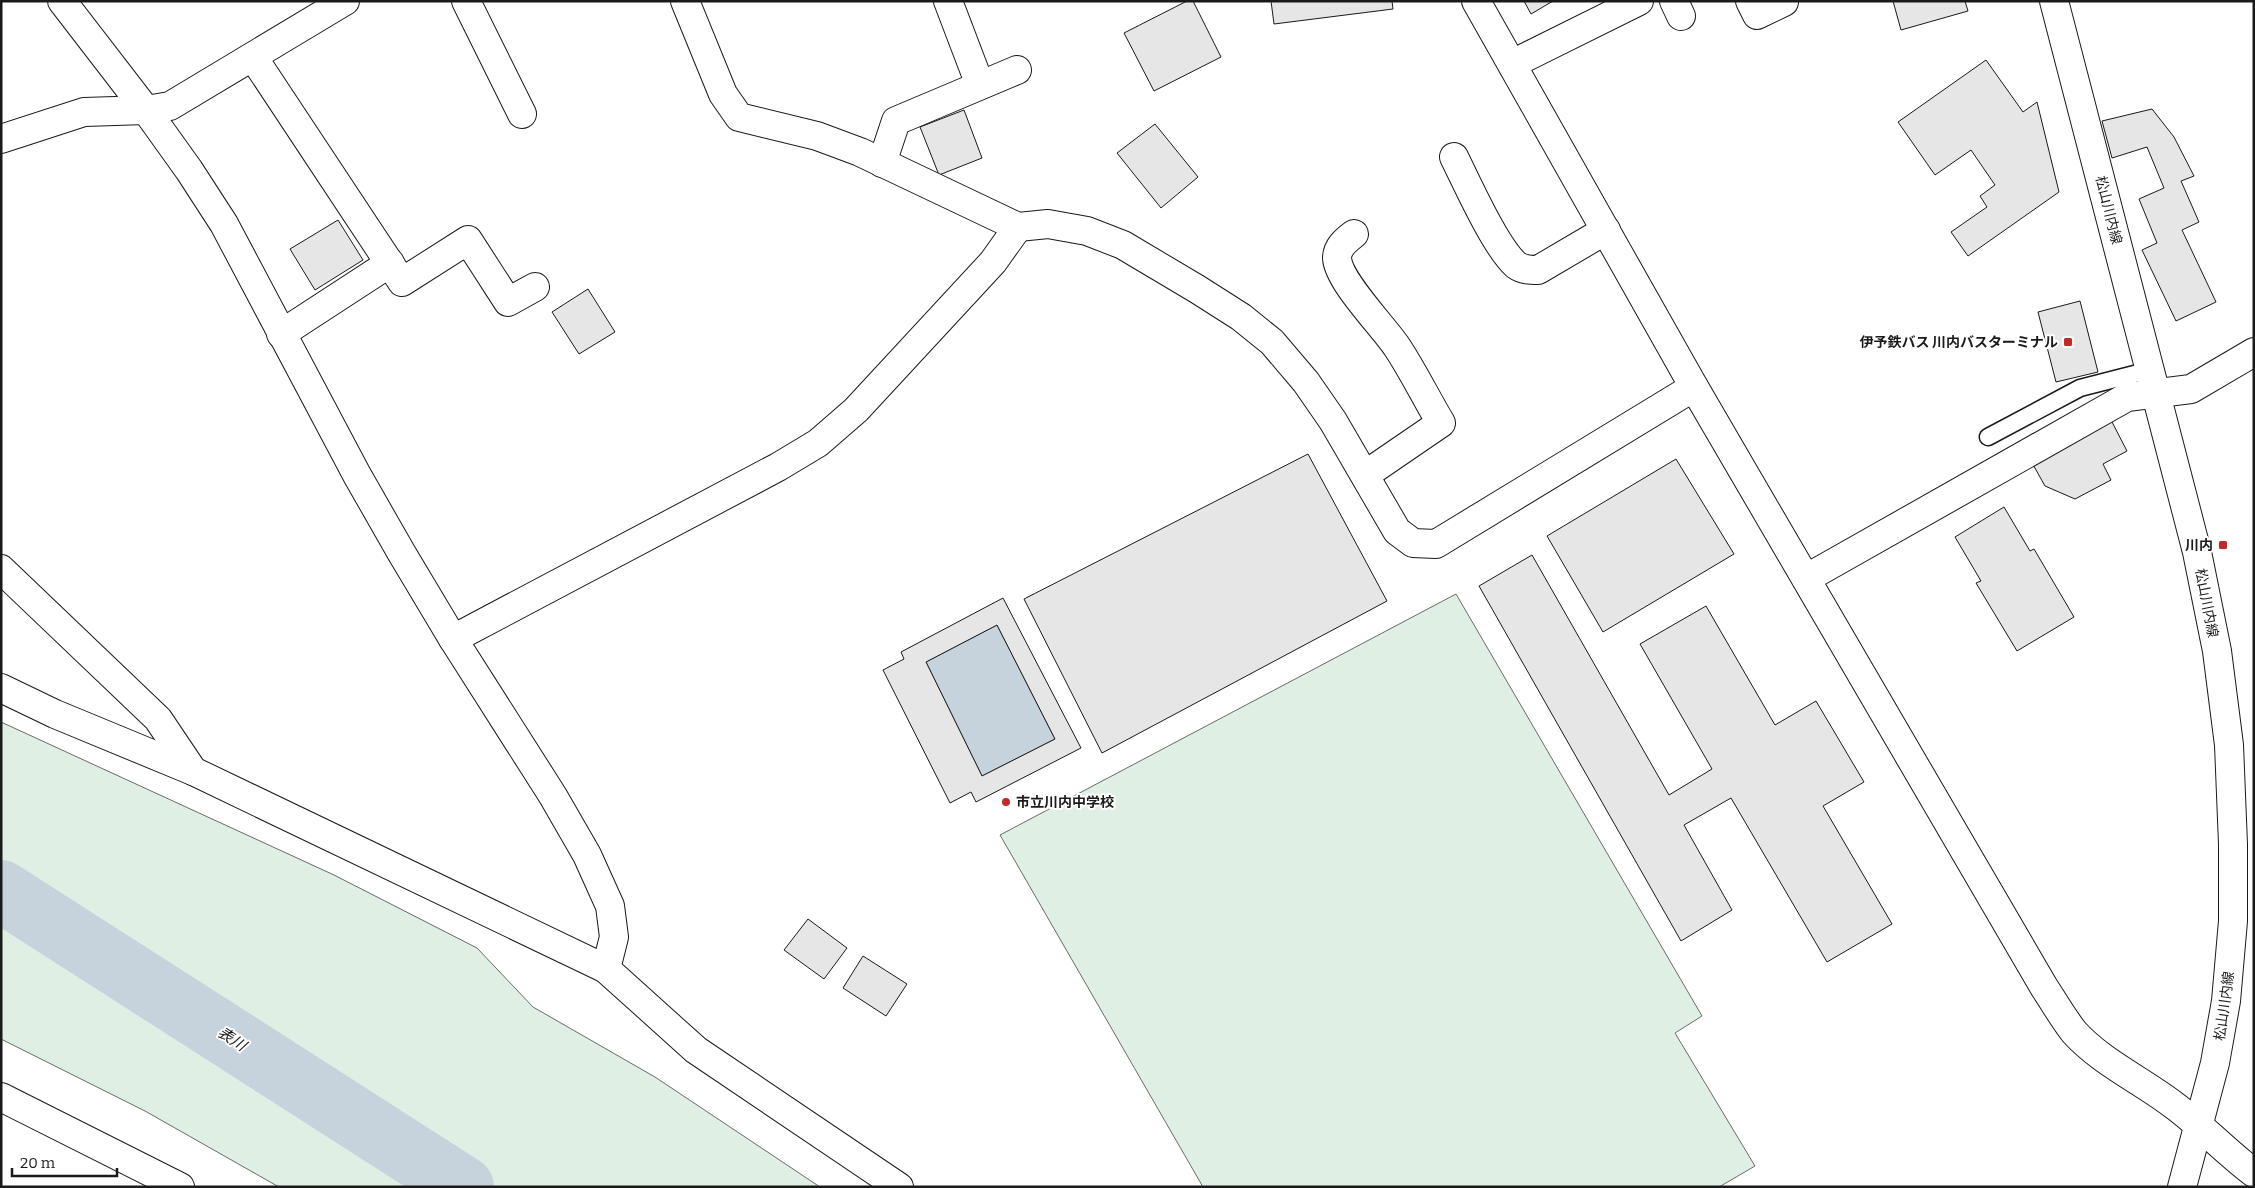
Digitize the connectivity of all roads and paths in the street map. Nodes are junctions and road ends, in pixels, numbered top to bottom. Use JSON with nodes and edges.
{"nodes":[{"id":1,"x":62,"y":1,"type":"edge"},
{"id":2,"x":345,"y":1,"type":"edge"},
{"id":3,"x":466,"y":1,"type":"edge"},
{"id":4,"x":685,"y":1,"type":"edge"},
{"id":5,"x":948,"y":1,"type":"edge"},
{"id":6,"x":1476,"y":1,"type":"edge"},
{"id":7,"x":1639,"y":1,"type":"edge"},
{"id":8,"x":1750,"y":1,"type":"edge"},
{"id":9,"x":2054,"y":1,"type":"edge"},
{"id":10,"x":1784,"y":2,"type":"edge"},
{"id":11,"x":253,"y":57,"type":"junction"},
{"id":12,"x":1512,"y":64,"type":"junction"},
{"id":13,"x":1017,"y":70,"type":"dead end"},
{"id":14,"x":980,"y":85,"type":"junction"},
{"id":15,"x":146,"y":110,"type":"junction"},
{"id":16,"x":522,"y":114,"type":"dead end"},
{"id":17,"x":1,"y":139,"type":"edge"},
{"id":18,"x":1454,"y":157,"type":"dead end"},
{"id":19,"x":882,"y":163,"type":"junction"},
{"id":20,"x":1018,"y":228,"type":"junction"},
{"id":21,"x":1606,"y":230,"type":"junction"},
{"id":22,"x":1354,"y":234,"type":"dead end"},
{"id":23,"x":390,"y":263,"type":"junction"},
{"id":24,"x":535,"y":287,"type":"dead end"},
{"id":25,"x":282,"y":334,"type":"junction"},
{"id":26,"x":2254,"y":352,"type":"edge"},
{"id":27,"x":2152,"y":381,"type":"junction"},
{"id":28,"x":1694,"y":387,"type":"junction"},
{"id":29,"x":1988,"y":437,"type":"dead end"},
{"id":30,"x":1365,"y":475,"type":"junction"},
{"id":31,"x":1,"y":569,"type":"edge"},
{"id":32,"x":1807,"y":578,"type":"junction"},
{"id":33,"x":453,"y":639,"type":"junction"},
{"id":34,"x":1,"y":688,"type":"edge"},
{"id":35,"x":194,"y":771,"type":"junction"},
{"id":36,"x":606,"y":969,"type":"junction"},
{"id":37,"x":1,"y":1097,"type":"edge"},
{"id":38,"x":2199,"y":1124,"type":"junction"},
{"id":39,"x":2254,"y":1173,"type":"edge"},
{"id":40,"x":180,"y":1187,"type":"edge"},
{"id":41,"x":899,"y":1187,"type":"edge"},
{"id":42,"x":2182,"y":1187,"type":"edge"}],
"edges":[{"from":1,"to":15,"type":"street"},
{"from":2,"to":11,"type":"street"},
{"from":3,"to":16,"type":"street"},
{"from":4,"to":19,"type":"street"},
{"from":5,"to":14,"type":"street"},
{"from":6,"to":12,"type":"street"},
{"from":7,"to":12,"type":"street"},
{"from":8,"to":10,"type":"street"},
{"from":9,"to":27,"type":"street","name":"松山川内線"},
{"from":11,"to":15,"type":"street"},
{"from":11,"to":23,"type":"street"},
{"from":12,"to":21,"type":"street"},
{"from":13,"to":14,"type":"street"},
{"from":14,"to":19,"type":"street"},
{"from":15,"to":17,"type":"street"},
{"from":15,"to":25,"type":"street"},
{"from":18,"to":21,"type":"street"},
{"from":19,"to":20,"type":"street"},
{"from":20,"to":30,"type":"street"},
{"from":20,"to":33,"type":"street"},
{"from":21,"to":28,"type":"street"},
{"from":22,"to":30,"type":"street"},
{"from":23,"to":24,"type":"street"},
{"from":23,"to":25,"type":"street"},
{"from":25,"to":33,"type":"street"},
{"from":26,"to":27,"type":"street"},
{"from":27,"to":29,"type":"lane"},
{"from":27,"to":32,"type":"street"},
{"from":27,"to":38,"type":"street","name":"松山川内線"},
{"from":28,"to":30,"type":"street"},
{"from":28,"to":32,"type":"street"},
{"from":31,"to":35,"type":"street"},
{"from":32,"to":38,"type":"street"},
{"from":33,"to":36,"type":"street"},
{"from":34,"to":35,"type":"street"},
{"from":35,"to":36,"type":"street"},
{"from":36,"to":41,"type":"street"},
{"from":37,"to":40,"type":"street"},
{"from":38,"to":39,"type":"street"},
{"from":38,"to":42,"type":"street","name":"松山川内線"}]}
